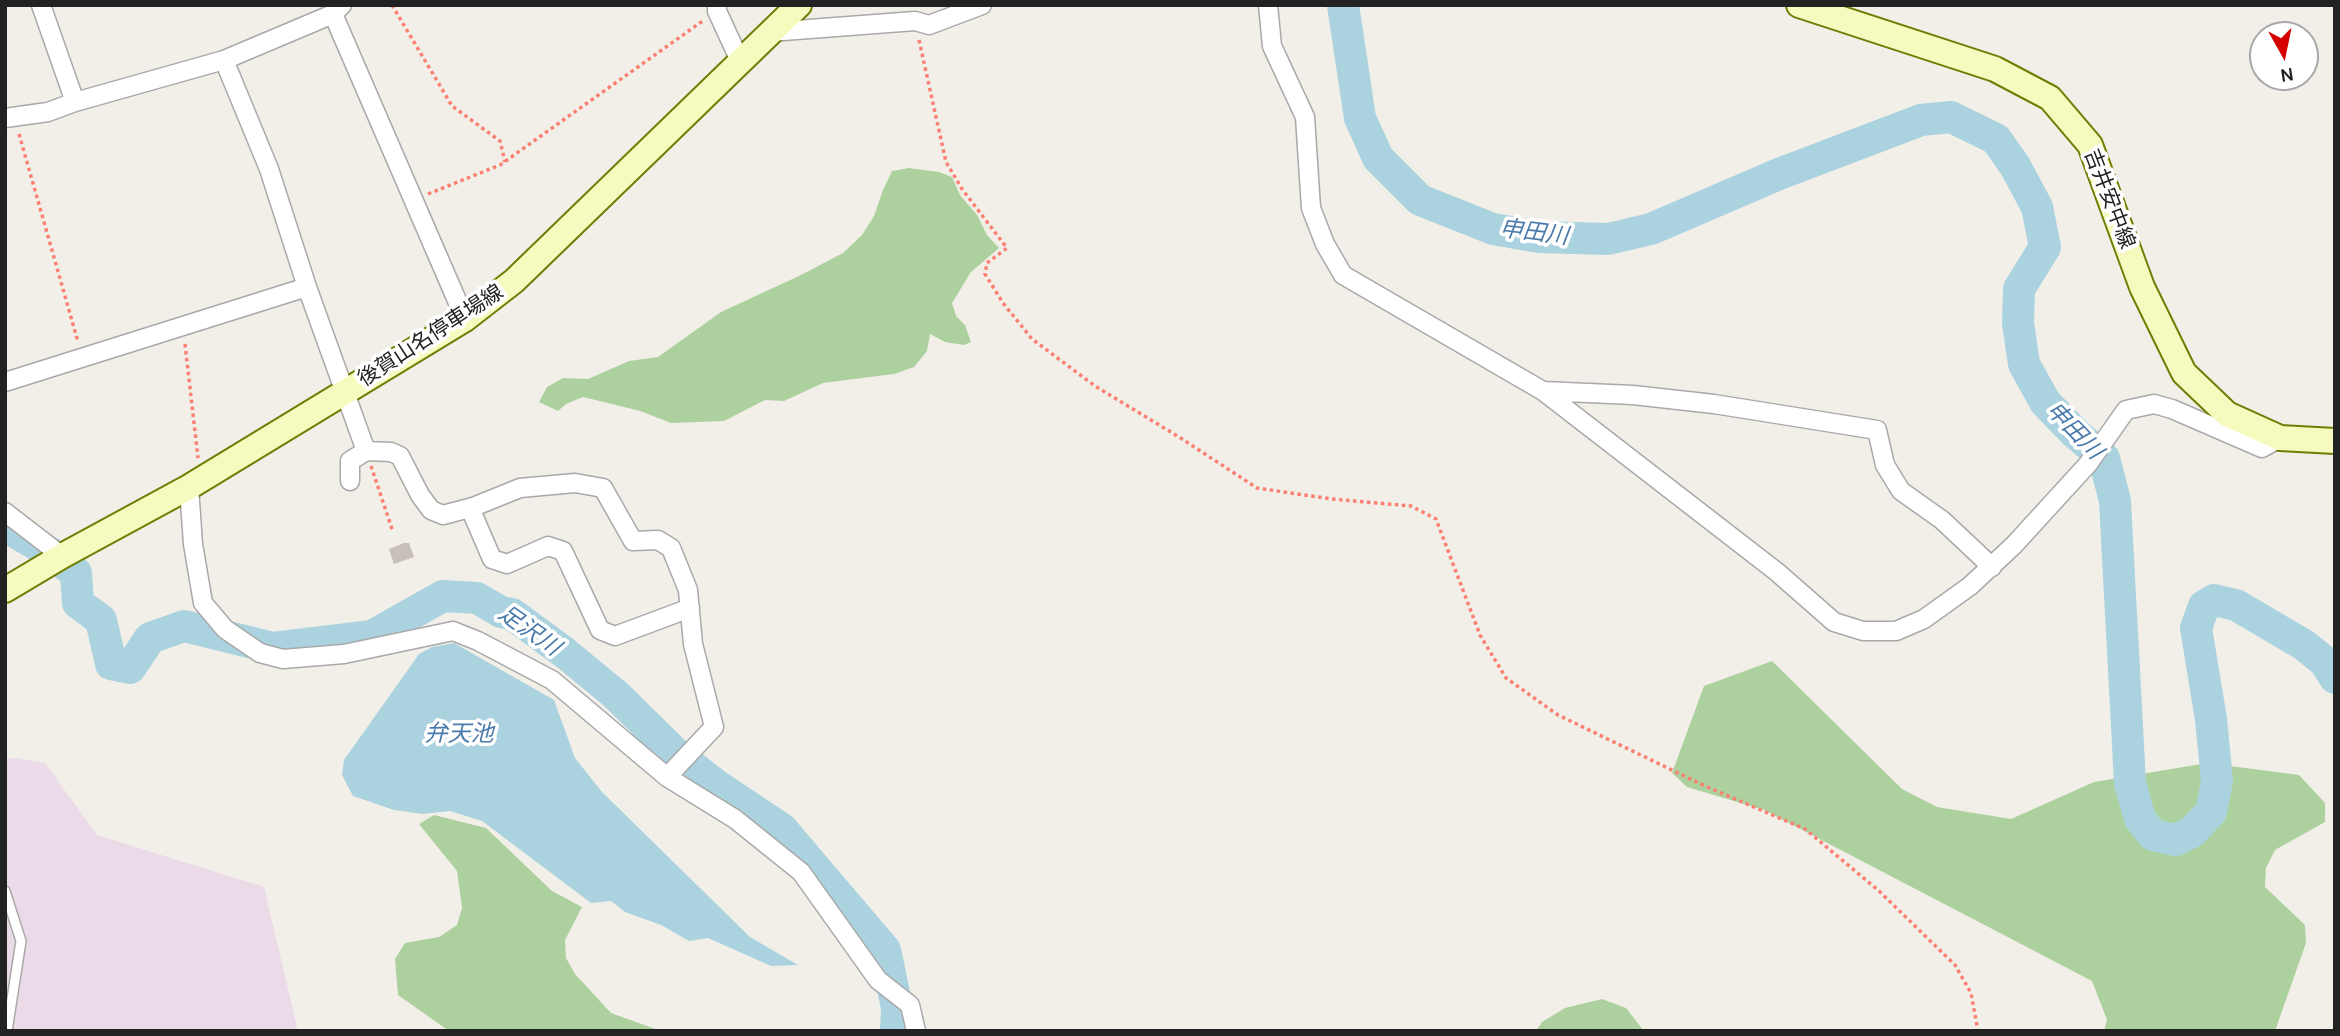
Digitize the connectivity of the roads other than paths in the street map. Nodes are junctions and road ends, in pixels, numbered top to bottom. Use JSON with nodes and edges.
{"nodes":[{"id":1,"x":41,"y":5,"type":"edge"},
{"id":2,"x":799,"y":5,"type":"edge"},
{"id":3,"x":982,"y":5,"type":"edge"},
{"id":4,"x":1268,"y":5,"type":"edge"},
{"id":5,"x":1799,"y":5,"type":"edge"},
{"id":6,"x":717,"y":8,"type":"edge"},
{"id":7,"x":338,"y":9,"type":"edge"},
{"id":8,"x":1834,"y":11,"type":"edge"},
{"id":9,"x":770,"y":32,"type":"junction"},
{"id":10,"x":224,"y":60,"type":"junction"},
{"id":11,"x":740,"y":61,"type":"junction"},
{"id":12,"x":75,"y":102,"type":"junction"},
{"id":13,"x":10,"y":118,"type":"edge"},
{"id":14,"x":307,"y":287,"type":"junction"},
{"id":15,"x":465,"y":319,"type":"junction"},
{"id":16,"x":5,"y":382,"type":"edge"},
{"id":17,"x":345,"y":390,"type":"junction"},
{"id":18,"x":1544,"y":391,"type":"junction"},
{"id":19,"x":2280,"y":438,"type":"junction"},
{"id":20,"x":2335,"y":441,"type":"edge"},
{"id":21,"x":368,"y":456,"type":"junction"},
{"id":22,"x":194,"y":475,"type":"junction"},
{"id":23,"x":350,"y":481,"type":"dead end"},
{"id":24,"x":470,"y":508,"type":"junction"},
{"id":25,"x":5,"y":512,"type":"edge"},
{"id":26,"x":62,"y":556,"type":"junction"},
{"id":27,"x":1992,"y":567,"type":"junction"},
{"id":28,"x":5,"y":590,"type":"edge"},
{"id":29,"x":690,"y":608,"type":"junction"},
{"id":30,"x":667,"y":777,"type":"junction"},
{"id":31,"x":5,"y":891,"type":"edge"},
{"id":32,"x":7,"y":1031,"type":"edge"},
{"id":33,"x":916,"y":1031,"type":"edge"}],
"edges":[{"from":1,"to":12,"type":"street"},
{"from":2,"to":9,"type":"main road","name":"後賀山名停車場線"},
{"from":3,"to":9,"type":"street"},
{"from":4,"to":18,"type":"street"},
{"from":5,"to":8,"type":"main road"},
{"from":6,"to":11,"type":"street"},
{"from":7,"to":10,"type":"street"},
{"from":7,"to":15,"type":"street"},
{"from":8,"to":19,"type":"main road","name":"吉井安中線"},
{"from":9,"to":11,"type":"main road","name":"後賀山名停車場線"},
{"from":10,"to":12,"type":"street"},
{"from":10,"to":14,"type":"street"},
{"from":11,"to":15,"type":"main road","name":"後賀山名停車場線"},
{"from":12,"to":13,"type":"street"},
{"from":14,"to":16,"type":"street"},
{"from":14,"to":17,"type":"street"},
{"from":15,"to":17,"type":"main road","name":"後賀山名停車場線"},
{"from":17,"to":21,"type":"street"},
{"from":17,"to":22,"type":"main road","name":"後賀山名停車場線"},
{"from":18,"to":27,"type":"street"},
{"from":18,"to":27,"type":"street"},
{"from":19,"to":20,"type":"main road","name":"吉井安中線"},
{"from":19,"to":27,"type":"street"},
{"from":21,"to":23,"type":"street"},
{"from":21,"to":24,"type":"street"},
{"from":22,"to":26,"type":"main road","name":"後賀山名停車場線"},
{"from":22,"to":30,"type":"street"},
{"from":24,"to":29,"type":"street"},
{"from":24,"to":29,"type":"street"},
{"from":25,"to":26,"type":"street"},
{"from":26,"to":28,"type":"main road","name":"後賀山名停車場線"},
{"from":29,"to":30,"type":"street"},
{"from":30,"to":33,"type":"street"},
{"from":31,"to":32,"type":"lane"}]}
